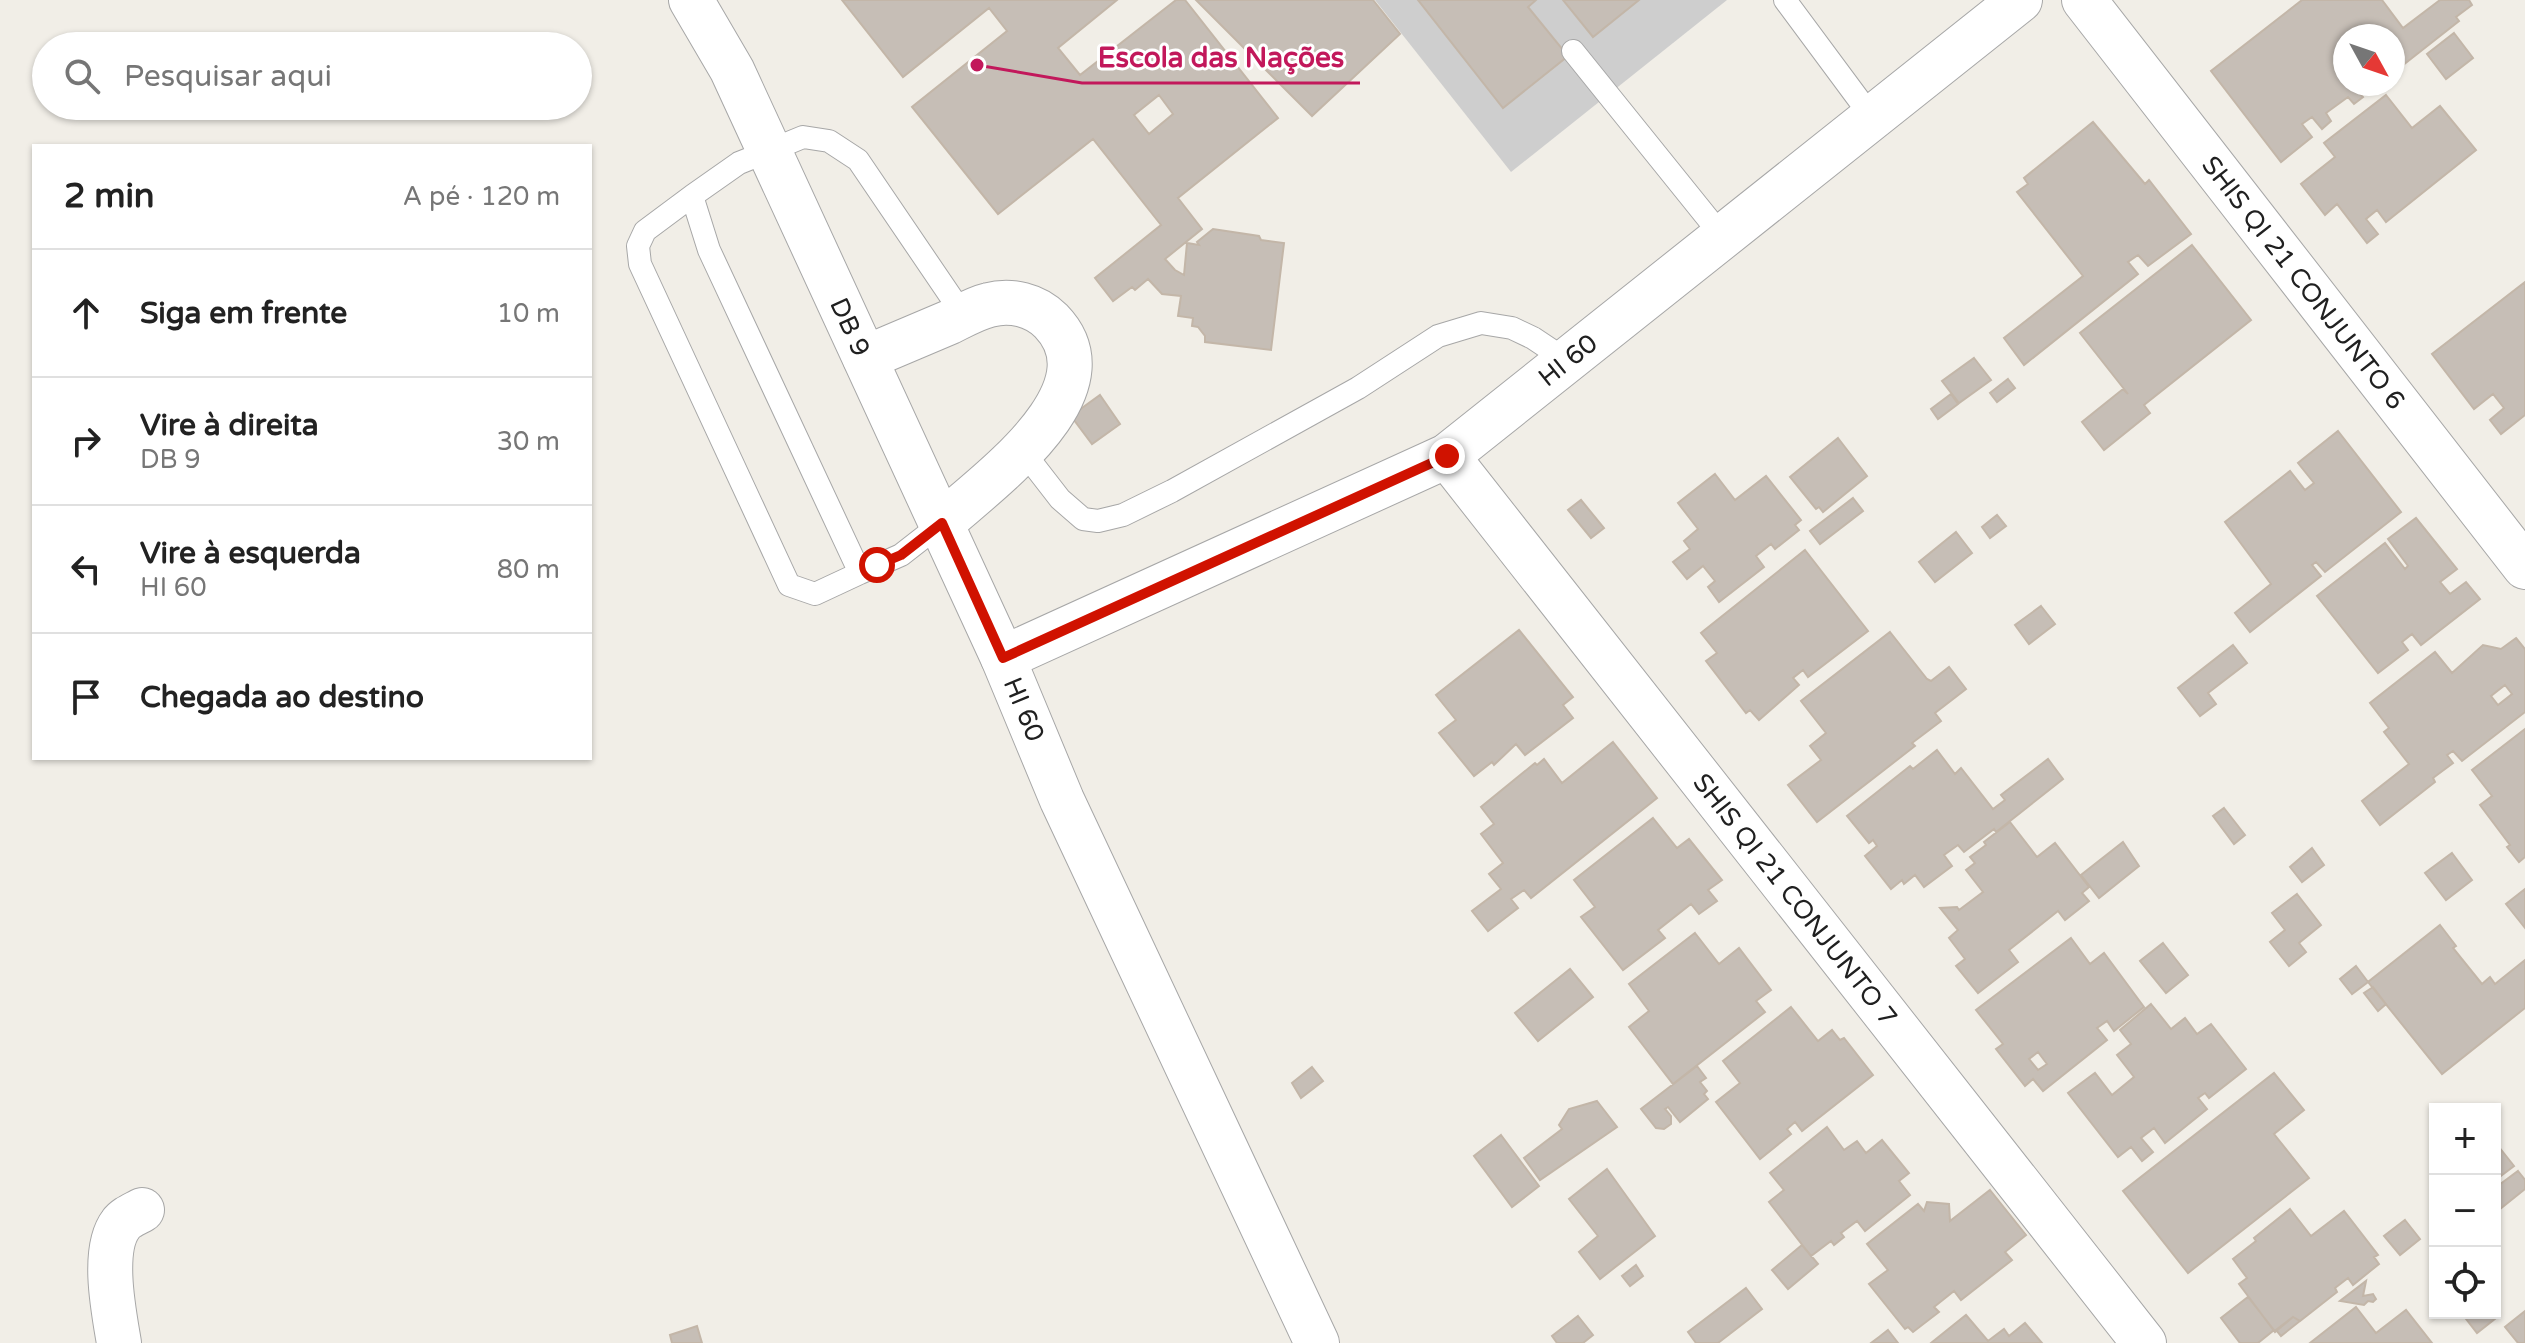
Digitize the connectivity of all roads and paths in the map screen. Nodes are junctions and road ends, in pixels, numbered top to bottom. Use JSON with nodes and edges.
{"nodes":[{"id":1,"x":691,"y":0,"type":"edge"},
{"id":2,"x":1785,"y":0,"type":"edge"},
{"id":3,"x":2020,"y":0,"type":"edge"},
{"id":4,"x":2084,"y":0,"type":"edge"},
{"id":5,"x":1573,"y":51,"type":"dead end"},
{"id":6,"x":1871,"y":116,"type":"junction"},
{"id":7,"x":769,"y":151,"type":"junction"},
{"id":8,"x":692,"y":196,"type":"junction"},
{"id":9,"x":1722,"y":236,"type":"junction"},
{"id":10,"x":964,"y":316,"type":"junction"},
{"id":11,"x":865,"y":358,"type":"junction"},
{"id":12,"x":1566,"y":360,"type":"junction"},
{"id":13,"x":1022,"y":450,"type":"junction"},
{"id":14,"x":1447,"y":456,"type":"junction"},
{"id":15,"x":942,"y":523,"type":"junction"},
{"id":16,"x":2525,"y":567,"type":"edge"},
{"id":17,"x":860,"y":573,"type":"junction"},
{"id":18,"x":1003,"y":658,"type":"junction"},
{"id":19,"x":142,"y":1210,"type":"dead end"},
{"id":20,"x":119,"y":1343,"type":"edge"},
{"id":21,"x":1317,"y":1343,"type":"edge"},
{"id":22,"x":2144,"y":1343,"type":"edge"}],
"edges":[{"from":1,"to":7,"type":"street","name":"DB 9"},
{"from":2,"to":6,"type":"lane"},
{"from":3,"to":6,"type":"street","name":"HI 60"},
{"from":4,"to":16,"type":"street","name":"SHIS QI 21 CONJUNTO 6"},
{"from":5,"to":9,"type":"lane"},
{"from":6,"to":9,"type":"street","name":"HI 60"},
{"from":7,"to":8,"type":"lane"},
{"from":7,"to":10,"type":"lane"},
{"from":7,"to":11,"type":"street","name":"DB 9"},
{"from":8,"to":17,"type":"lane"},
{"from":8,"to":17,"type":"lane"},
{"from":9,"to":12,"type":"street","name":"HI 60"},
{"from":10,"to":11,"type":"street"},
{"from":10,"to":13,"type":"street"},
{"from":11,"to":15,"type":"street","name":"DB 9"},
{"from":12,"to":13,"type":"lane"},
{"from":12,"to":14,"type":"street","name":"HI 60"},
{"from":13,"to":15,"type":"street"},
{"from":14,"to":18,"type":"street","name":"HI 60"},
{"from":14,"to":22,"type":"street","name":"SHIS QI 21 CONJUNTO 7"},
{"from":15,"to":17,"type":"lane"},
{"from":15,"to":18,"type":"street","name":"DB 9"},
{"from":18,"to":21,"type":"street","name":"HI 60"},
{"from":19,"to":20,"type":"street"}]}
